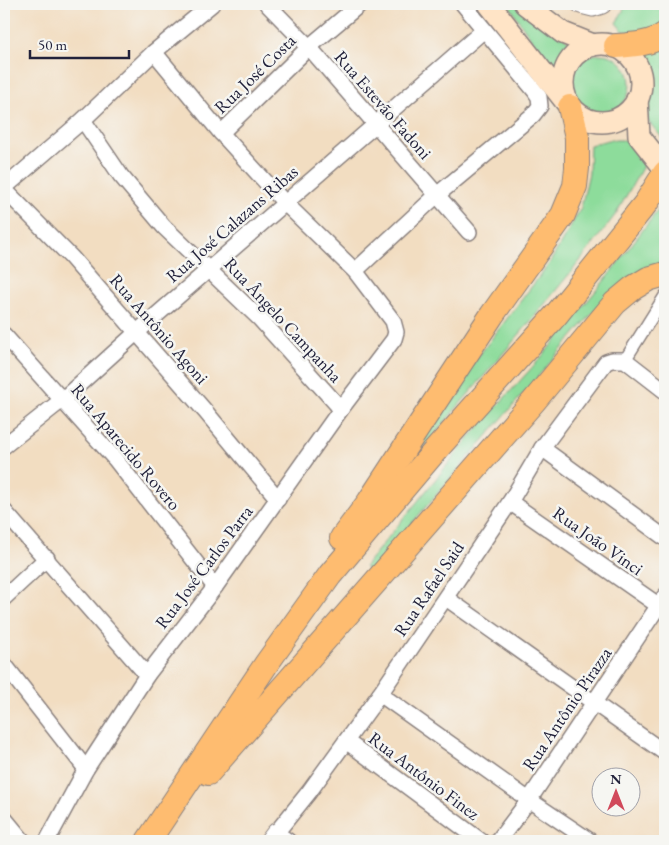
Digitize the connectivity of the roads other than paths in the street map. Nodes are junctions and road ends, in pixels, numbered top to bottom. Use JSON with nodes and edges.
{"nodes":[{"id":1,"x":212,"y":4,"type":"edge"},
{"id":2,"x":267,"y":4,"type":"edge"},
{"id":3,"x":360,"y":4,"type":"edge"},
{"id":4,"x":463,"y":4,"type":"edge"},
{"id":5,"x":489,"y":4,"type":"edge"},
{"id":6,"x":524,"y":4,"type":"edge"},
{"id":7,"x":581,"y":4,"type":"edge"},
{"id":8,"x":602,"y":4,"type":"edge"},
{"id":9,"x":484,"y":30,"type":"junction"},
{"id":10,"x":665,"y":34,"type":"edge"},
{"id":11,"x":604,"y":45,"type":"junction"},
{"id":12,"x":309,"y":47,"type":"junction"},
{"id":13,"x":154,"y":52,"type":"junction"},
{"id":14,"x":638,"y":100,"type":"junction"},
{"id":15,"x":570,"y":107,"type":"junction"},
{"id":16,"x":83,"y":120,"type":"junction"},
{"id":17,"x":610,"y":121,"type":"junction"},
{"id":18,"x":374,"y":124,"type":"junction"},
{"id":19,"x":221,"y":133,"type":"junction"},
{"id":20,"x":642,"y":141,"type":"junction"},
{"id":21,"x":665,"y":171,"type":"edge"},
{"id":22,"x":4,"y":189,"type":"edge"},
{"id":23,"x":437,"y":195,"type":"junction"},
{"id":24,"x":285,"y":203,"type":"junction"},
{"id":25,"x":469,"y":232,"type":"dead end"},
{"id":26,"x":210,"y":269,"type":"junction"},
{"id":27,"x":355,"y":271,"type":"junction"},
{"id":28,"x":665,"y":274,"type":"edge"},
{"id":29,"x":665,"y":296,"type":"edge"},
{"id":30,"x":137,"y":332,"type":"junction"},
{"id":31,"x":4,"y":335,"type":"edge"},
{"id":32,"x":625,"y":360,"type":"junction"},
{"id":33,"x":665,"y":391,"type":"edge"},
{"id":34,"x":62,"y":400,"type":"junction"},
{"id":35,"x":341,"y":409,"type":"junction"},
{"id":36,"x":4,"y":446,"type":"edge"},
{"id":37,"x":542,"y":448,"type":"junction"},
{"id":38,"x":278,"y":499,"type":"junction"},
{"id":39,"x":510,"y":502,"type":"junction"},
{"id":40,"x":4,"y":511,"type":"edge"},
{"id":41,"x":665,"y":538,"type":"edge"},
{"id":42,"x":46,"y":558,"type":"junction"},
{"id":43,"x":214,"y":587,"type":"junction"},
{"id":44,"x":4,"y":598,"type":"edge"},
{"id":45,"x":446,"y":598,"type":"junction"},
{"id":46,"x":663,"y":604,"type":"edge"},
{"id":47,"x":267,"y":663,"type":"junction"},
{"id":48,"x":4,"y":664,"type":"edge"},
{"id":49,"x":146,"y":674,"type":"junction"},
{"id":50,"x":380,"y":694,"type":"junction"},
{"id":51,"x":594,"y":703,"type":"junction"},
{"id":52,"x":346,"y":741,"type":"junction"},
{"id":53,"x":665,"y":753,"type":"edge"},
{"id":54,"x":86,"y":769,"type":"junction"},
{"id":55,"x":529,"y":800,"type":"junction"},
{"id":56,"x":4,"y":818,"type":"edge"},
{"id":57,"x":152,"y":835,"type":"edge"},
{"id":58,"x":278,"y":839,"type":"edge"},
{"id":59,"x":23,"y":841,"type":"edge"},
{"id":60,"x":46,"y":841,"type":"edge"},
{"id":61,"x":480,"y":841,"type":"edge"},
{"id":62,"x":498,"y":841,"type":"edge"},
{"id":63,"x":590,"y":841,"type":"edge"}],
"edges":[{"from":1,"to":13,"type":"street"},
{"from":2,"to":12,"type":"street","name":"Rua Estevão Fadoni"},
{"from":3,"to":12,"type":"street","name":"Rua José Costa"},
{"from":4,"to":9,"type":"street"},
{"from":5,"to":15,"type":"main road"},
{"from":6,"to":11,"type":"main road"},
{"from":7,"to":8,"type":"street"},
{"from":9,"to":18,"type":"street","name":"Rua José Calazans Ribas"},
{"from":9,"to":23,"type":"street"},
{"from":10,"to":11,"type":"highway"},
{"from":11,"to":14,"type":"main road"},
{"from":11,"to":15,"type":"main road"},
{"from":12,"to":18,"type":"street","name":"Rua Estevão Fadoni"},
{"from":12,"to":19,"type":"street","name":"Rua José Costa"},
{"from":13,"to":16,"type":"street"},
{"from":13,"to":19,"type":"street"},
{"from":14,"to":17,"type":"main road"},
{"from":14,"to":20,"type":"main road"},
{"from":15,"to":17,"type":"main road"},
{"from":15,"to":47,"type":"highway"},
{"from":16,"to":22,"type":"street"},
{"from":16,"to":26,"type":"street","name":"Rua Ângelo Campanha"},
{"from":17,"to":20,"type":"main road"},
{"from":18,"to":23,"type":"street","name":"Rua Estevão Fadoni"},
{"from":18,"to":24,"type":"street","name":"Rua José Calazans Ribas"},
{"from":19,"to":24,"type":"street"},
{"from":20,"to":21,"type":"main road"},
{"from":21,"to":47,"type":"highway"},
{"from":22,"to":30,"type":"street","name":"Rua Antônio Agoni"},
{"from":23,"to":25,"type":"street","name":"Rua Estevão Fadoni"},
{"from":23,"to":27,"type":"street"},
{"from":24,"to":26,"type":"street","name":"Rua José Calazans Ribas"},
{"from":24,"to":27,"type":"street"},
{"from":26,"to":30,"type":"street","name":"Rua José Calazans Ribas"},
{"from":26,"to":35,"type":"street","name":"Rua Ângelo Campanha"},
{"from":27,"to":35,"type":"street","name":"Rua José Carlos Parra"},
{"from":28,"to":57,"type":"highway"},
{"from":29,"to":32,"type":"street"},
{"from":30,"to":34,"type":"street","name":"Rua José Calazans Ribas"},
{"from":30,"to":38,"type":"street","name":"Rua Antônio Agoni"},
{"from":31,"to":34,"type":"street","name":"Rua Aparecido Rovero"},
{"from":32,"to":33,"type":"street"},
{"from":32,"to":37,"type":"street","name":"Rua Rafael Said"},
{"from":34,"to":36,"type":"street","name":"Rua José Calazans Ribas"},
{"from":34,"to":43,"type":"street","name":"Rua Aparecido Rovero"},
{"from":35,"to":38,"type":"street","name":"Rua José Carlos Parra"},
{"from":37,"to":39,"type":"street","name":"Rua Rafael Said"},
{"from":37,"to":41,"type":"street"},
{"from":38,"to":43,"type":"street","name":"Rua José Carlos Parra"},
{"from":39,"to":45,"type":"street","name":"Rua Rafael Said"},
{"from":39,"to":46,"type":"street","name":"Rua João Vinci"},
{"from":40,"to":42,"type":"street"},
{"from":42,"to":44,"type":"street"},
{"from":42,"to":49,"type":"street"},
{"from":43,"to":49,"type":"street","name":"Rua José Carlos Parra"},
{"from":45,"to":50,"type":"street","name":"Rua Rafael Said"},
{"from":45,"to":51,"type":"street"},
{"from":46,"to":51,"type":"street","name":"Rua Antônio Pirazza"},
{"from":47,"to":57,"type":"highway"},
{"from":48,"to":54,"type":"street"},
{"from":49,"to":54,"type":"street","name":"Rua José Carlos Parra"},
{"from":50,"to":52,"type":"street","name":"Rua Rafael Said"},
{"from":50,"to":55,"type":"street"},
{"from":51,"to":53,"type":"street"},
{"from":51,"to":55,"type":"street","name":"Rua Antônio Pirazza"},
{"from":52,"to":58,"type":"street","name":"Rua Rafael Said"},
{"from":52,"to":61,"type":"street","name":"Rua Antônio Finez"},
{"from":54,"to":60,"type":"street","name":"Rua José Carlos Parra"},
{"from":55,"to":62,"type":"street","name":"Rua Antônio Pirazza"},
{"from":55,"to":63,"type":"street"},
{"from":56,"to":59,"type":"street"}]}
